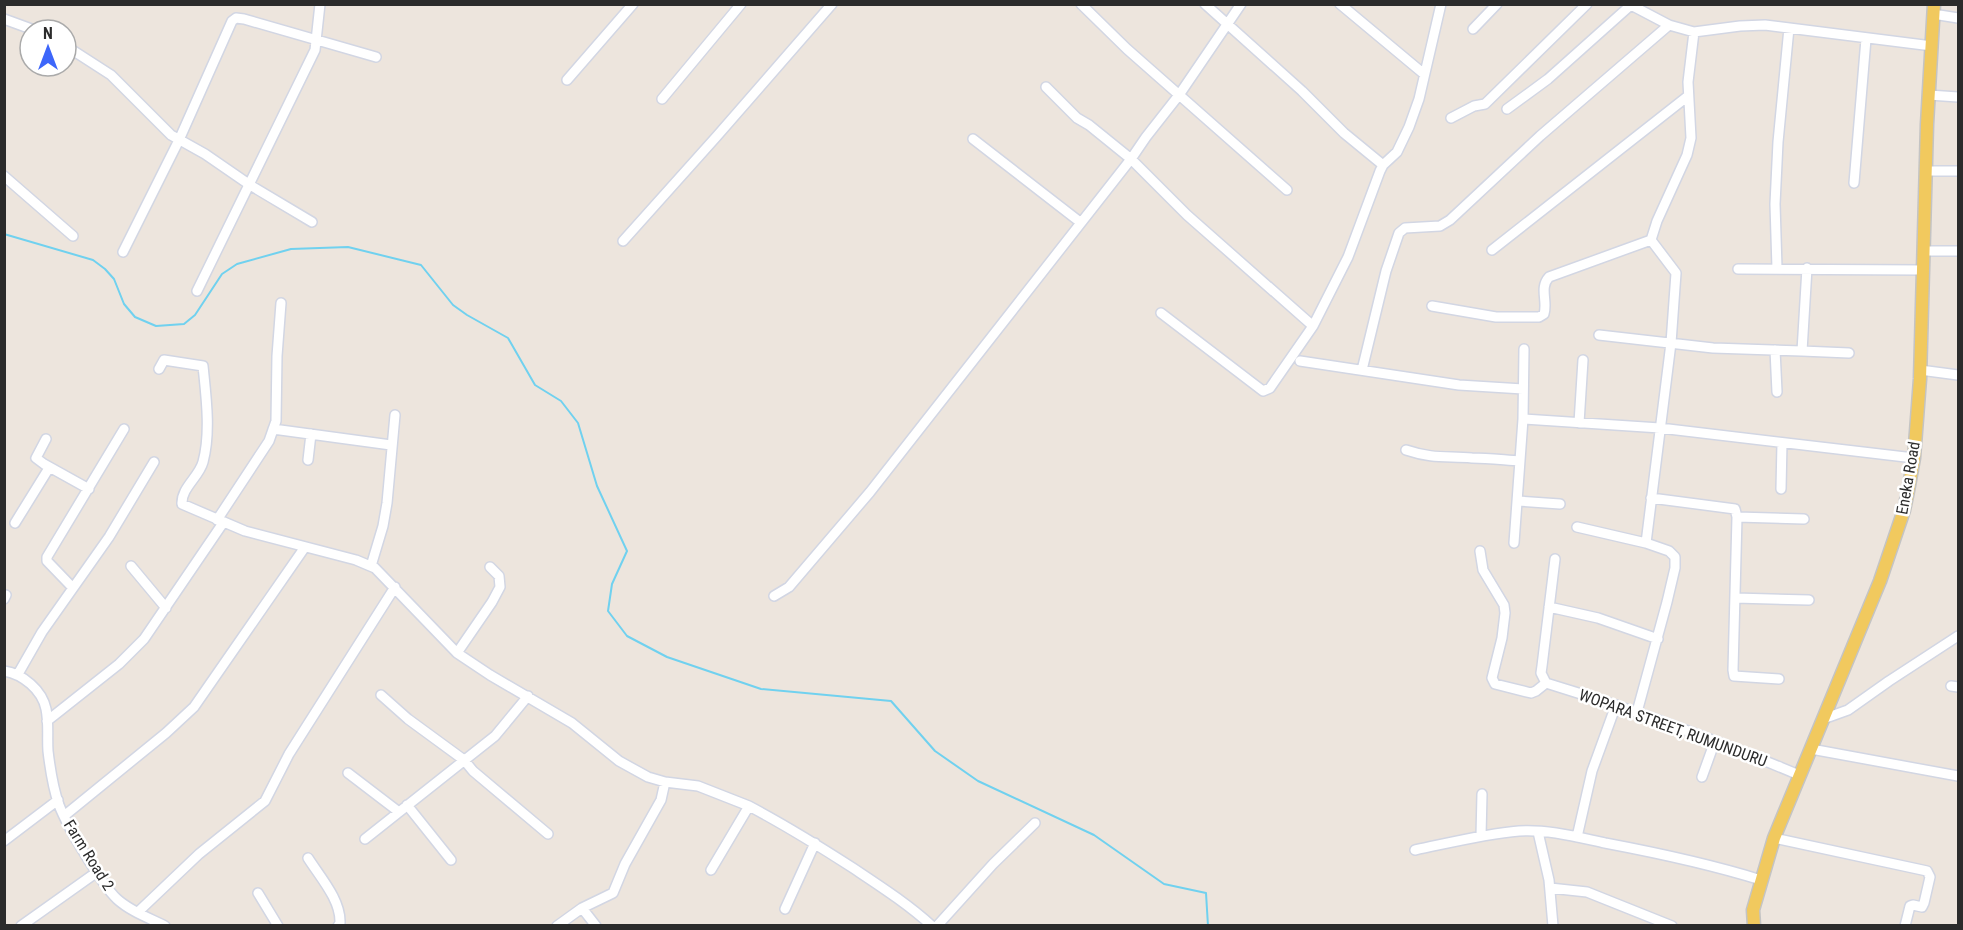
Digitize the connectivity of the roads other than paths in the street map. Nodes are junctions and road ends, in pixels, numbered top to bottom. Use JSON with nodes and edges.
{"nodes":[{"id":1,"x":320,"y":4,"type":"edge"},
{"id":2,"x":633,"y":4,"type":"edge"},
{"id":3,"x":741,"y":4,"type":"edge"},
{"id":4,"x":831,"y":4,"type":"edge"},
{"id":5,"x":1081,"y":4,"type":"edge"},
{"id":6,"x":1205,"y":4,"type":"edge"},
{"id":7,"x":1241,"y":4,"type":"edge"},
{"id":8,"x":1340,"y":4,"type":"edge"},
{"id":9,"x":1441,"y":4,"type":"edge"},
{"id":10,"x":1497,"y":4,"type":"edge"},
{"id":11,"x":1587,"y":4,"type":"edge"},
{"id":12,"x":1631,"y":5,"type":"edge"},
{"id":13,"x":1934,"y":9,"type":"edge"},
{"id":14,"x":1959,"y":18,"type":"edge"},
{"id":15,"x":1669,"y":25,"type":"junction"},
{"id":16,"x":1227,"y":26,"type":"junction"},
{"id":17,"x":1789,"y":28,"type":"junction"},
{"id":18,"x":1473,"y":29,"type":"dead end"},
{"id":19,"x":1694,"y":32,"type":"junction"},
{"id":20,"x":1866,"y":39,"type":"junction"},
{"id":21,"x":316,"y":40,"type":"junction"},
{"id":22,"x":1932,"y":46,"type":"junction"},
{"id":23,"x":78,"y":54,"type":"edge"},
{"id":24,"x":376,"y":57,"type":"dead end"},
{"id":25,"x":1424,"y":74,"type":"junction"},
{"id":26,"x":567,"y":80,"type":"dead end"},
{"id":27,"x":1046,"y":87,"type":"dead end"},
{"id":28,"x":1179,"y":95,"type":"junction"},
{"id":29,"x":1929,"y":95,"type":"junction"},
{"id":30,"x":1688,"y":96,"type":"junction"},
{"id":31,"x":1959,"y":98,"type":"edge"},
{"id":32,"x":662,"y":99,"type":"dead end"},
{"id":33,"x":1507,"y":109,"type":"dead end"},
{"id":34,"x":1451,"y":118,"type":"dead end"},
{"id":35,"x":973,"y":139,"type":"dead end"},
{"id":36,"x":179,"y":140,"type":"junction"},
{"id":37,"x":1131,"y":159,"type":"junction"},
{"id":38,"x":1383,"y":165,"type":"junction"},
{"id":39,"x":1926,"y":171,"type":"junction"},
{"id":40,"x":1959,"y":171,"type":"edge"},
{"id":41,"x":4,"y":176,"type":"edge"},
{"id":42,"x":1854,"y":183,"type":"dead end"},
{"id":43,"x":250,"y":185,"type":"junction"},
{"id":44,"x":1287,"y":190,"type":"dead end"},
{"id":45,"x":312,"y":222,"type":"dead end"},
{"id":46,"x":1080,"y":222,"type":"junction"},
{"id":47,"x":73,"y":236,"type":"dead end"},
{"id":48,"x":1651,"y":240,"type":"junction"},
{"id":49,"x":623,"y":241,"type":"dead end"},
{"id":50,"x":1492,"y":250,"type":"dead end"},
{"id":51,"x":1924,"y":250,"type":"junction"},
{"id":52,"x":1959,"y":251,"type":"edge"},
{"id":53,"x":123,"y":252,"type":"dead end"},
{"id":54,"x":1777,"y":268,"type":"junction"},
{"id":55,"x":1808,"y":268,"type":"junction"},
{"id":56,"x":1738,"y":269,"type":"dead end"},
{"id":57,"x":1924,"y":270,"type":"junction"},
{"id":58,"x":196,"y":291,"type":"dead end"},
{"id":59,"x":281,"y":303,"type":"dead end"},
{"id":60,"x":1432,"y":306,"type":"dead end"},
{"id":61,"x":1161,"y":313,"type":"dead end"},
{"id":62,"x":1313,"y":326,"type":"junction"},
{"id":63,"x":1599,"y":335,"type":"dead end"},
{"id":64,"x":1671,"y":343,"type":"junction"},
{"id":65,"x":1524,"y":349,"type":"dead end"},
{"id":66,"x":1775,"y":350,"type":"junction"},
{"id":67,"x":1802,"y":351,"type":"junction"},
{"id":68,"x":1849,"y":353,"type":"dead end"},
{"id":69,"x":1583,"y":360,"type":"dead end"},
{"id":70,"x":1300,"y":361,"type":"dead end"},
{"id":71,"x":159,"y":369,"type":"dead end"},
{"id":72,"x":1362,"y":370,"type":"junction"},
{"id":73,"x":1920,"y":370,"type":"junction"},
{"id":74,"x":1959,"y":375,"type":"edge"},
{"id":75,"x":1523,"y":389,"type":"junction"},
{"id":76,"x":1777,"y":392,"type":"dead end"},
{"id":77,"x":395,"y":415,"type":"dead end"},
{"id":78,"x":1523,"y":419,"type":"junction"},
{"id":79,"x":1579,"y":423,"type":"junction"},
{"id":80,"x":1660,"y":428,"type":"junction"},
{"id":81,"x":124,"y":429,"type":"dead end"},
{"id":82,"x":273,"y":429,"type":"junction"},
{"id":83,"x":311,"y":434,"type":"junction"},
{"id":84,"x":46,"y":440,"type":"dead end"},
{"id":85,"x":1782,"y":443,"type":"junction"},
{"id":86,"x":391,"y":445,"type":"junction"},
{"id":87,"x":1406,"y":450,"type":"dead end"},
{"id":88,"x":1914,"y":458,"type":"junction"},
{"id":89,"x":308,"y":460,"type":"dead end"},
{"id":90,"x":1520,"y":461,"type":"junction"},
{"id":91,"x":154,"y":462,"type":"dead end"},
{"id":92,"x":49,"y":468,"type":"junction"},
{"id":93,"x":88,"y":489,"type":"junction"},
{"id":94,"x":1781,"y":489,"type":"dead end"},
{"id":95,"x":1651,"y":498,"type":"junction"},
{"id":96,"x":1518,"y":501,"type":"junction"},
{"id":97,"x":1560,"y":504,"type":"dead end"},
{"id":98,"x":1737,"y":517,"type":"junction"},
{"id":99,"x":1804,"y":519,"type":"dead end"},
{"id":100,"x":220,"y":521,"type":"junction"},
{"id":101,"x":15,"y":523,"type":"dead end"},
{"id":102,"x":1577,"y":527,"type":"dead end"},
{"id":103,"x":1514,"y":543,"type":"dead end"},
{"id":104,"x":1646,"y":543,"type":"junction"},
{"id":105,"x":305,"y":547,"type":"junction"},
{"id":106,"x":1480,"y":551,"type":"dead end"},
{"id":107,"x":1555,"y":559,"type":"dead end"},
{"id":108,"x":131,"y":566,"type":"dead end"},
{"id":109,"x":371,"y":566,"type":"junction"},
{"id":110,"x":490,"y":567,"type":"dead end"},
{"id":111,"x":395,"y":587,"type":"junction"},
{"id":112,"x":73,"y":588,"type":"junction"},
{"id":113,"x":774,"y":596,"type":"dead end"},
{"id":114,"x":1735,"y":598,"type":"junction"},
{"id":115,"x":1809,"y":600,"type":"dead end"},
{"id":116,"x":166,"y":608,"type":"junction"},
{"id":117,"x":1550,"y":608,"type":"junction"},
{"id":118,"x":1959,"y":636,"type":"edge"},
{"id":119,"x":1658,"y":639,"type":"junction"},
{"id":120,"x":457,"y":652,"type":"junction"},
{"id":121,"x":4,"y":671,"type":"edge"},
{"id":122,"x":18,"y":674,"type":"junction"},
{"id":123,"x":1779,"y":679,"type":"dead end"},
{"id":124,"x":1546,"y":683,"type":"junction"},
{"id":125,"x":381,"y":695,"type":"dead end"},
{"id":126,"x":528,"y":696,"type":"junction"},
{"id":127,"x":1617,"y":705,"type":"junction"},
{"id":128,"x":1637,"y":712,"type":"junction"},
{"id":129,"x":1823,"y":719,"type":"junction"},
{"id":130,"x":47,"y":721,"type":"junction"},
{"id":131,"x":1715,"y":741,"type":"junction"},
{"id":132,"x":1811,"y":749,"type":"junction"},
{"id":133,"x":464,"y":760,"type":"junction"},
{"id":134,"x":348,"y":773,"type":"dead end"},
{"id":135,"x":1799,"y":776,"type":"junction"},
{"id":136,"x":1959,"y":776,"type":"edge"},
{"id":137,"x":1702,"y":777,"type":"dead end"},
{"id":138,"x":665,"y":782,"type":"junction"},
{"id":139,"x":1482,"y":794,"type":"dead end"},
{"id":140,"x":58,"y":800,"type":"junction"},
{"id":141,"x":407,"y":805,"type":"junction"},
{"id":142,"x":749,"y":806,"type":"junction"},
{"id":143,"x":399,"y":812,"type":"junction"},
{"id":144,"x":64,"y":816,"type":"junction"},
{"id":145,"x":1035,"y":823,"type":"dead end"},
{"id":146,"x":1538,"y":832,"type":"junction"},
{"id":147,"x":549,"y":834,"type":"dead end"},
{"id":148,"x":1481,"y":836,"type":"junction"},
{"id":149,"x":1577,"y":837,"type":"junction"},
{"id":150,"x":1774,"y":838,"type":"junction"},
{"id":151,"x":365,"y":839,"type":"dead end"},
{"id":152,"x":4,"y":842,"type":"edge"},
{"id":153,"x":815,"y":843,"type":"junction"},
{"id":154,"x":1415,"y":850,"type":"dead end"},
{"id":155,"x":308,"y":858,"type":"dead end"},
{"id":156,"x":451,"y":860,"type":"dead end"},
{"id":157,"x":711,"y":870,"type":"dead end"},
{"id":158,"x":97,"y":872,"type":"junction"},
{"id":159,"x":1761,"y":880,"type":"junction"},
{"id":160,"x":1550,"y":888,"type":"junction"},
{"id":161,"x":258,"y":893,"type":"dead end"},
{"id":162,"x":582,"y":908,"type":"junction"},
{"id":163,"x":785,"y":909,"type":"dead end"},
{"id":164,"x":138,"y":912,"type":"junction"},
{"id":165,"x":21,"y":926,"type":"edge"},
{"id":166,"x":165,"y":926,"type":"edge"},
{"id":167,"x":278,"y":926,"type":"edge"},
{"id":168,"x":338,"y":926,"type":"edge"},
{"id":169,"x":556,"y":926,"type":"edge"},
{"id":170,"x":596,"y":926,"type":"edge"},
{"id":171,"x":932,"y":926,"type":"edge"},
{"id":172,"x":937,"y":926,"type":"edge"},
{"id":173,"x":1553,"y":926,"type":"edge"},
{"id":174,"x":1672,"y":926,"type":"edge"},
{"id":175,"x":1754,"y":926,"type":"edge"},
{"id":176,"x":1905,"y":926,"type":"edge"}],
"edges":[{"from":1,"to":21,"type":"street"},
{"from":2,"to":26,"type":"street"},
{"from":3,"to":32,"type":"street"},
{"from":4,"to":49,"type":"street"},
{"from":5,"to":28,"type":"street"},
{"from":6,"to":16,"type":"street"},
{"from":7,"to":16,"type":"street"},
{"from":8,"to":25,"type":"street"},
{"from":9,"to":25,"type":"street"},
{"from":10,"to":18,"type":"street"},
{"from":11,"to":34,"type":"street"},
{"from":12,"to":15,"type":"street"},
{"from":12,"to":33,"type":"street"},
{"from":13,"to":14,"type":"street"},
{"from":13,"to":22,"type":"main road","name":"Eneka Road"},
{"from":15,"to":19,"type":"street"},
{"from":15,"to":72,"type":"street"},
{"from":16,"to":28,"type":"street"},
{"from":16,"to":38,"type":"street"},
{"from":17,"to":19,"type":"street"},
{"from":17,"to":20,"type":"street"},
{"from":17,"to":54,"type":"street"},
{"from":19,"to":30,"type":"street"},
{"from":20,"to":22,"type":"street"},
{"from":20,"to":42,"type":"street"},
{"from":21,"to":24,"type":"street"},
{"from":21,"to":36,"type":"street"},
{"from":21,"to":43,"type":"street"},
{"from":22,"to":29,"type":"main road","name":"Eneka Road"},
{"from":23,"to":36,"type":"street"},
{"from":25,"to":38,"type":"street"},
{"from":27,"to":37,"type":"street"},
{"from":28,"to":37,"type":"street"},
{"from":28,"to":44,"type":"street"},
{"from":29,"to":31,"type":"street"},
{"from":29,"to":39,"type":"main road","name":"Eneka Road"},
{"from":30,"to":48,"type":"street"},
{"from":30,"to":50,"type":"street"},
{"from":35,"to":46,"type":"street"},
{"from":36,"to":43,"type":"street"},
{"from":36,"to":53,"type":"street"},
{"from":37,"to":46,"type":"street"},
{"from":37,"to":62,"type":"street"},
{"from":38,"to":62,"type":"street"},
{"from":39,"to":40,"type":"street"},
{"from":39,"to":51,"type":"main road","name":"Eneka Road"},
{"from":41,"to":47,"type":"street"},
{"from":43,"to":45,"type":"street"},
{"from":43,"to":58,"type":"street"},
{"from":46,"to":113,"type":"street"},
{"from":48,"to":60,"type":"street"},
{"from":48,"to":64,"type":"street"},
{"from":51,"to":52,"type":"street"},
{"from":51,"to":57,"type":"main road","name":"Eneka Road"},
{"from":54,"to":55,"type":"street"},
{"from":54,"to":56,"type":"street"},
{"from":55,"to":57,"type":"street"},
{"from":55,"to":67,"type":"street"},
{"from":57,"to":73,"type":"main road","name":"Eneka Road"},
{"from":59,"to":82,"type":"street"},
{"from":61,"to":62,"type":"street"},
{"from":63,"to":64,"type":"street"},
{"from":64,"to":66,"type":"street"},
{"from":64,"to":80,"type":"street"},
{"from":65,"to":75,"type":"street"},
{"from":66,"to":67,"type":"street"},
{"from":66,"to":76,"type":"street"},
{"from":67,"to":68,"type":"street"},
{"from":69,"to":79,"type":"street"},
{"from":70,"to":72,"type":"street"},
{"from":71,"to":100,"type":"street"},
{"from":72,"to":75,"type":"street"},
{"from":73,"to":74,"type":"street"},
{"from":73,"to":88,"type":"main road","name":"Eneka Road"},
{"from":75,"to":78,"type":"street"},
{"from":77,"to":86,"type":"street"},
{"from":78,"to":79,"type":"street"},
{"from":78,"to":90,"type":"street"},
{"from":79,"to":80,"type":"street"},
{"from":80,"to":85,"type":"street"},
{"from":80,"to":95,"type":"street"},
{"from":81,"to":93,"type":"street"},
{"from":82,"to":83,"type":"street"},
{"from":82,"to":100,"type":"street"},
{"from":83,"to":86,"type":"street"},
{"from":83,"to":89,"type":"street"},
{"from":84,"to":92,"type":"street"},
{"from":85,"to":88,"type":"street"},
{"from":85,"to":94,"type":"street"},
{"from":86,"to":109,"type":"street"},
{"from":87,"to":90,"type":"street"},
{"from":88,"to":129,"type":"main road","name":"Eneka Road"},
{"from":90,"to":96,"type":"street"},
{"from":91,"to":112,"type":"street"},
{"from":92,"to":93,"type":"street"},
{"from":92,"to":101,"type":"street"},
{"from":93,"to":112,"type":"street"},
{"from":95,"to":98,"type":"street"},
{"from":95,"to":104,"type":"street"},
{"from":96,"to":97,"type":"street"},
{"from":96,"to":103,"type":"street"},
{"from":98,"to":99,"type":"street"},
{"from":98,"to":114,"type":"street"},
{"from":100,"to":105,"type":"street"},
{"from":100,"to":116,"type":"street"},
{"from":102,"to":104,"type":"street"},
{"from":104,"to":119,"type":"street"},
{"from":105,"to":109,"type":"street"},
{"from":105,"to":144,"type":"street"},
{"from":106,"to":124,"type":"street"},
{"from":107,"to":117,"type":"street"},
{"from":108,"to":116,"type":"street"},
{"from":109,"to":111,"type":"street"},
{"from":110,"to":120,"type":"street"},
{"from":111,"to":120,"type":"street"},
{"from":111,"to":164,"type":"street"},
{"from":112,"to":122,"type":"street"},
{"from":114,"to":115,"type":"street"},
{"from":114,"to":123,"type":"street"},
{"from":116,"to":130,"type":"street"},
{"from":117,"to":119,"type":"street"},
{"from":117,"to":124,"type":"street"},
{"from":118,"to":129,"type":"street"},
{"from":119,"to":128,"type":"street"},
{"from":120,"to":126,"type":"street"},
{"from":121,"to":122,"type":"street"},
{"from":122,"to":130,"type":"street","name":"Farm Road 2"},
{"from":124,"to":127,"type":"street","name":"WOPARA STREET, RUMUNDURU"},
{"from":125,"to":133,"type":"street"},
{"from":126,"to":133,"type":"street"},
{"from":126,"to":138,"type":"street"},
{"from":127,"to":128,"type":"street","name":"WOPARA STREET, RUMUNDURU"},
{"from":127,"to":149,"type":"street"},
{"from":128,"to":131,"type":"street","name":"WOPARA STREET, RUMUNDURU"},
{"from":129,"to":132,"type":"main road","name":"Eneka Road"},
{"from":130,"to":140,"type":"street","name":"Farm Road 2"},
{"from":131,"to":135,"type":"street","name":"WOPARA STREET, RUMUNDURU"},
{"from":131,"to":137,"type":"street"},
{"from":132,"to":135,"type":"main road","name":"Eneka Road"},
{"from":132,"to":136,"type":"street"},
{"from":133,"to":141,"type":"street"},
{"from":133,"to":147,"type":"street"},
{"from":134,"to":143,"type":"street"},
{"from":135,"to":150,"type":"main road","name":"Eneka Road"},
{"from":138,"to":142,"type":"street"},
{"from":138,"to":162,"type":"street"},
{"from":139,"to":148,"type":"street"},
{"from":140,"to":144,"type":"street","name":"Farm Road 2"},
{"from":140,"to":152,"type":"street"},
{"from":141,"to":143,"type":"street"},
{"from":141,"to":156,"type":"street"},
{"from":142,"to":153,"type":"street"},
{"from":142,"to":157,"type":"street"},
{"from":143,"to":151,"type":"street"},
{"from":144,"to":158,"type":"street","name":"Farm Road 2"},
{"from":145,"to":172,"type":"street"},
{"from":146,"to":148,"type":"street"},
{"from":146,"to":149,"type":"street"},
{"from":146,"to":160,"type":"street"},
{"from":148,"to":154,"type":"street"},
{"from":149,"to":159,"type":"street"},
{"from":150,"to":159,"type":"main road","name":"Eneka Road"},
{"from":150,"to":176,"type":"street"},
{"from":153,"to":163,"type":"street"},
{"from":153,"to":171,"type":"street"},
{"from":155,"to":168,"type":"street"},
{"from":158,"to":164,"type":"street","name":"Farm Road 2"},
{"from":158,"to":165,"type":"street"},
{"from":159,"to":175,"type":"main road","name":"Eneka Road"},
{"from":160,"to":173,"type":"street"},
{"from":160,"to":174,"type":"street"},
{"from":161,"to":167,"type":"street"},
{"from":162,"to":169,"type":"street"},
{"from":162,"to":170,"type":"street"},
{"from":164,"to":166,"type":"street","name":"Farm Road 2"}]}
